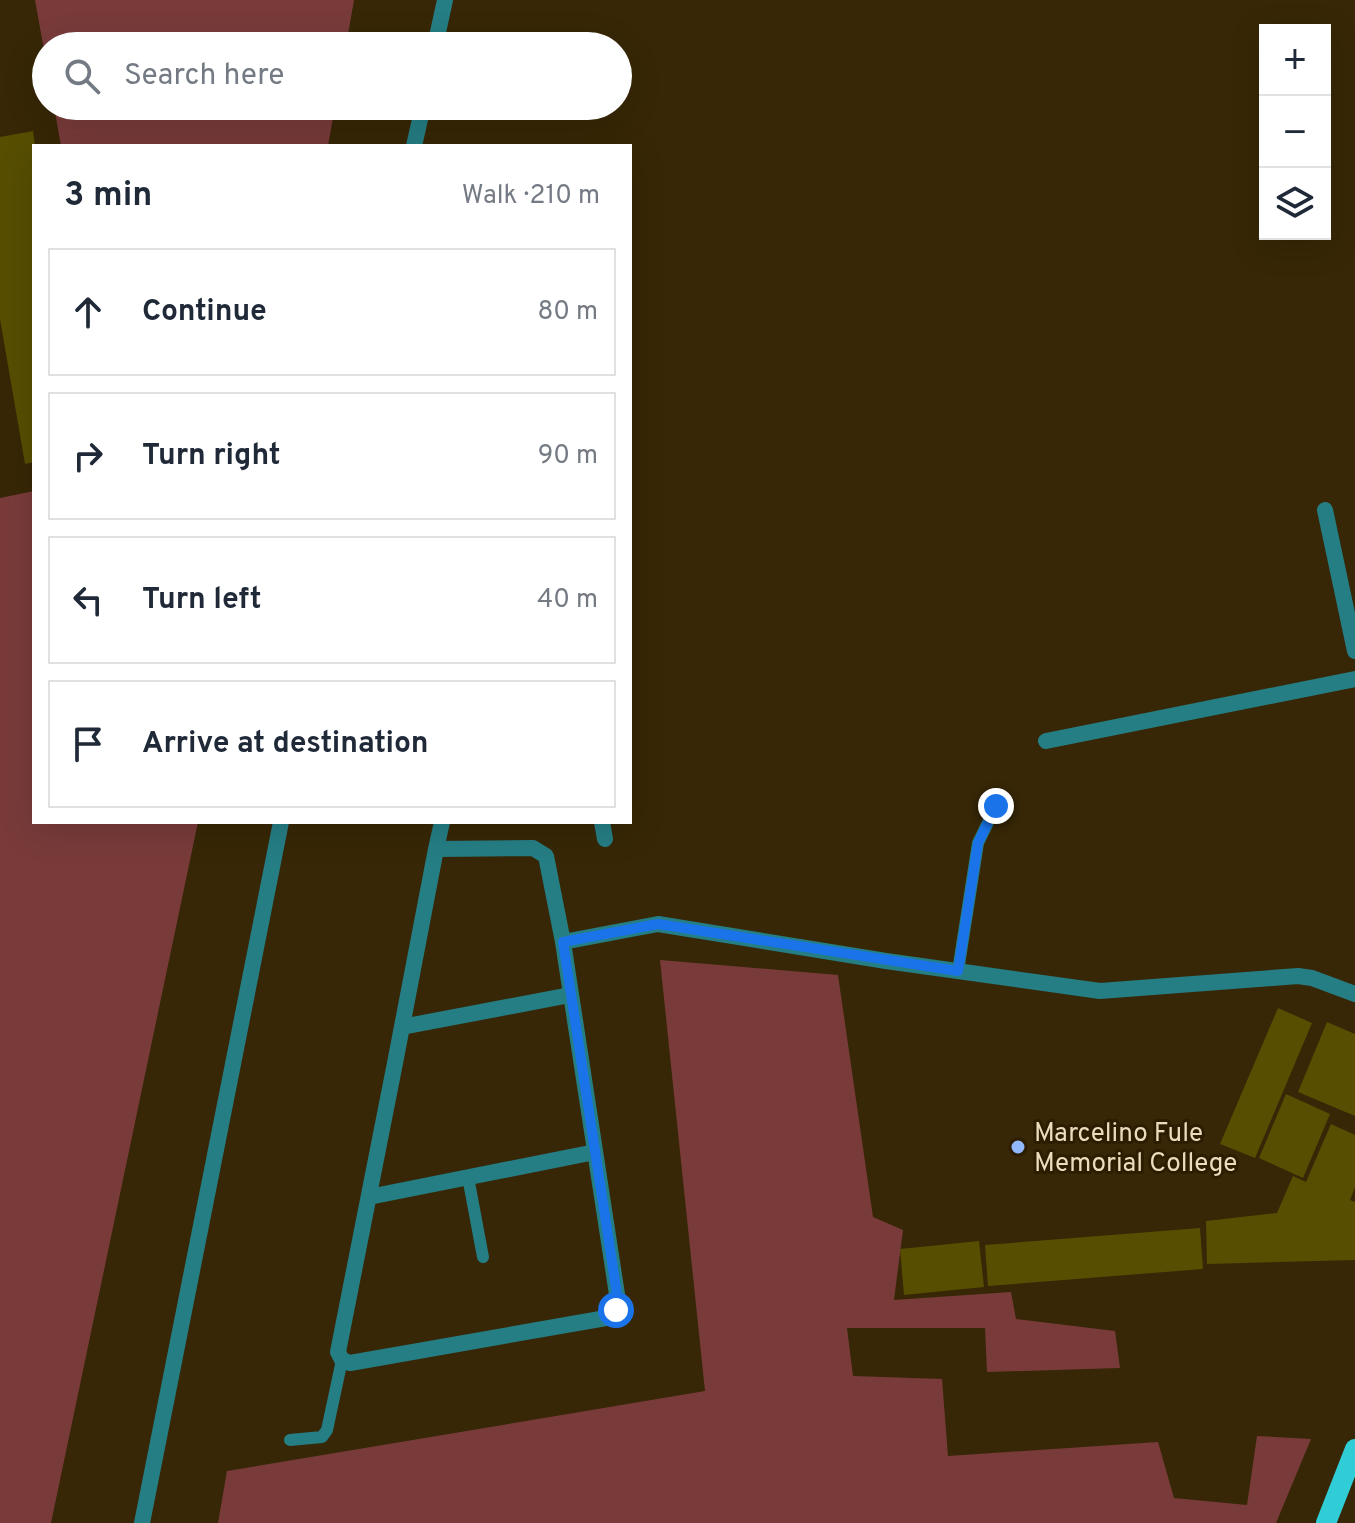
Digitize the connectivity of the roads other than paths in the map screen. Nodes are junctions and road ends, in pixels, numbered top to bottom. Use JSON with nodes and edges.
{"nodes":[{"id":1,"x":445,"y":0,"type":"edge"},
{"id":2,"x":438,"y":32,"type":"edge"},
{"id":3,"x":420,"y":120,"type":"edge"},
{"id":4,"x":414,"y":144,"type":"edge"},
{"id":5,"x":1325,"y":510,"type":"dead end"},
{"id":6,"x":1355,"y":651,"type":"edge"},
{"id":7,"x":1355,"y":679,"type":"edge"},
{"id":8,"x":1046,"y":741,"type":"dead end"},
{"id":9,"x":996,"y":806,"type":"dead end"},
{"id":10,"x":281,"y":824,"type":"edge"},
{"id":11,"x":442,"y":824,"type":"edge"},
{"id":12,"x":602,"y":824,"type":"edge"},
{"id":13,"x":605,"y":839,"type":"dead end"},
{"id":14,"x":436,"y":849,"type":"junction"},
{"id":15,"x":563,"y":942,"type":"junction"},
{"id":16,"x":958,"y":971,"type":"junction"},
{"id":17,"x":1355,"y":994,"type":"edge"},
{"id":18,"x":570,"y":995,"type":"junction"},
{"id":19,"x":402,"y":1027,"type":"junction"},
{"id":20,"x":595,"y":1152,"type":"junction"},
{"id":21,"x":468,"y":1177,"type":"junction"},
{"id":22,"x":369,"y":1197,"type":"junction"},
{"id":23,"x":483,"y":1257,"type":"dead end"},
{"id":24,"x":342,"y":1360,"type":"junction"},
{"id":25,"x":290,"y":1440,"type":"dead end"},
{"id":26,"x":1355,"y":1449,"type":"edge"},
{"id":27,"x":142,"y":1523,"type":"edge"},
{"id":28,"x":1326,"y":1523,"type":"edge"}],
"edges":[{"from":1,"to":2,"type":"street"},
{"from":3,"to":4,"type":"street"},
{"from":5,"to":6,"type":"street"},
{"from":7,"to":8,"type":"street"},
{"from":9,"to":16,"type":"lane"},
{"from":10,"to":27,"type":"street"},
{"from":11,"to":14,"type":"street"},
{"from":12,"to":13,"type":"street"},
{"from":14,"to":15,"type":"street"},
{"from":14,"to":19,"type":"street"},
{"from":15,"to":16,"type":"street"},
{"from":15,"to":18,"type":"street"},
{"from":16,"to":17,"type":"street"},
{"from":18,"to":19,"type":"street"},
{"from":18,"to":20,"type":"street"},
{"from":19,"to":22,"type":"street"},
{"from":20,"to":21,"type":"street"},
{"from":20,"to":24,"type":"street"},
{"from":21,"to":22,"type":"street"},
{"from":21,"to":23,"type":"lane"},
{"from":22,"to":24,"type":"street"},
{"from":24,"to":25,"type":"lane"},
{"from":26,"to":28,"type":"main road"}]}
